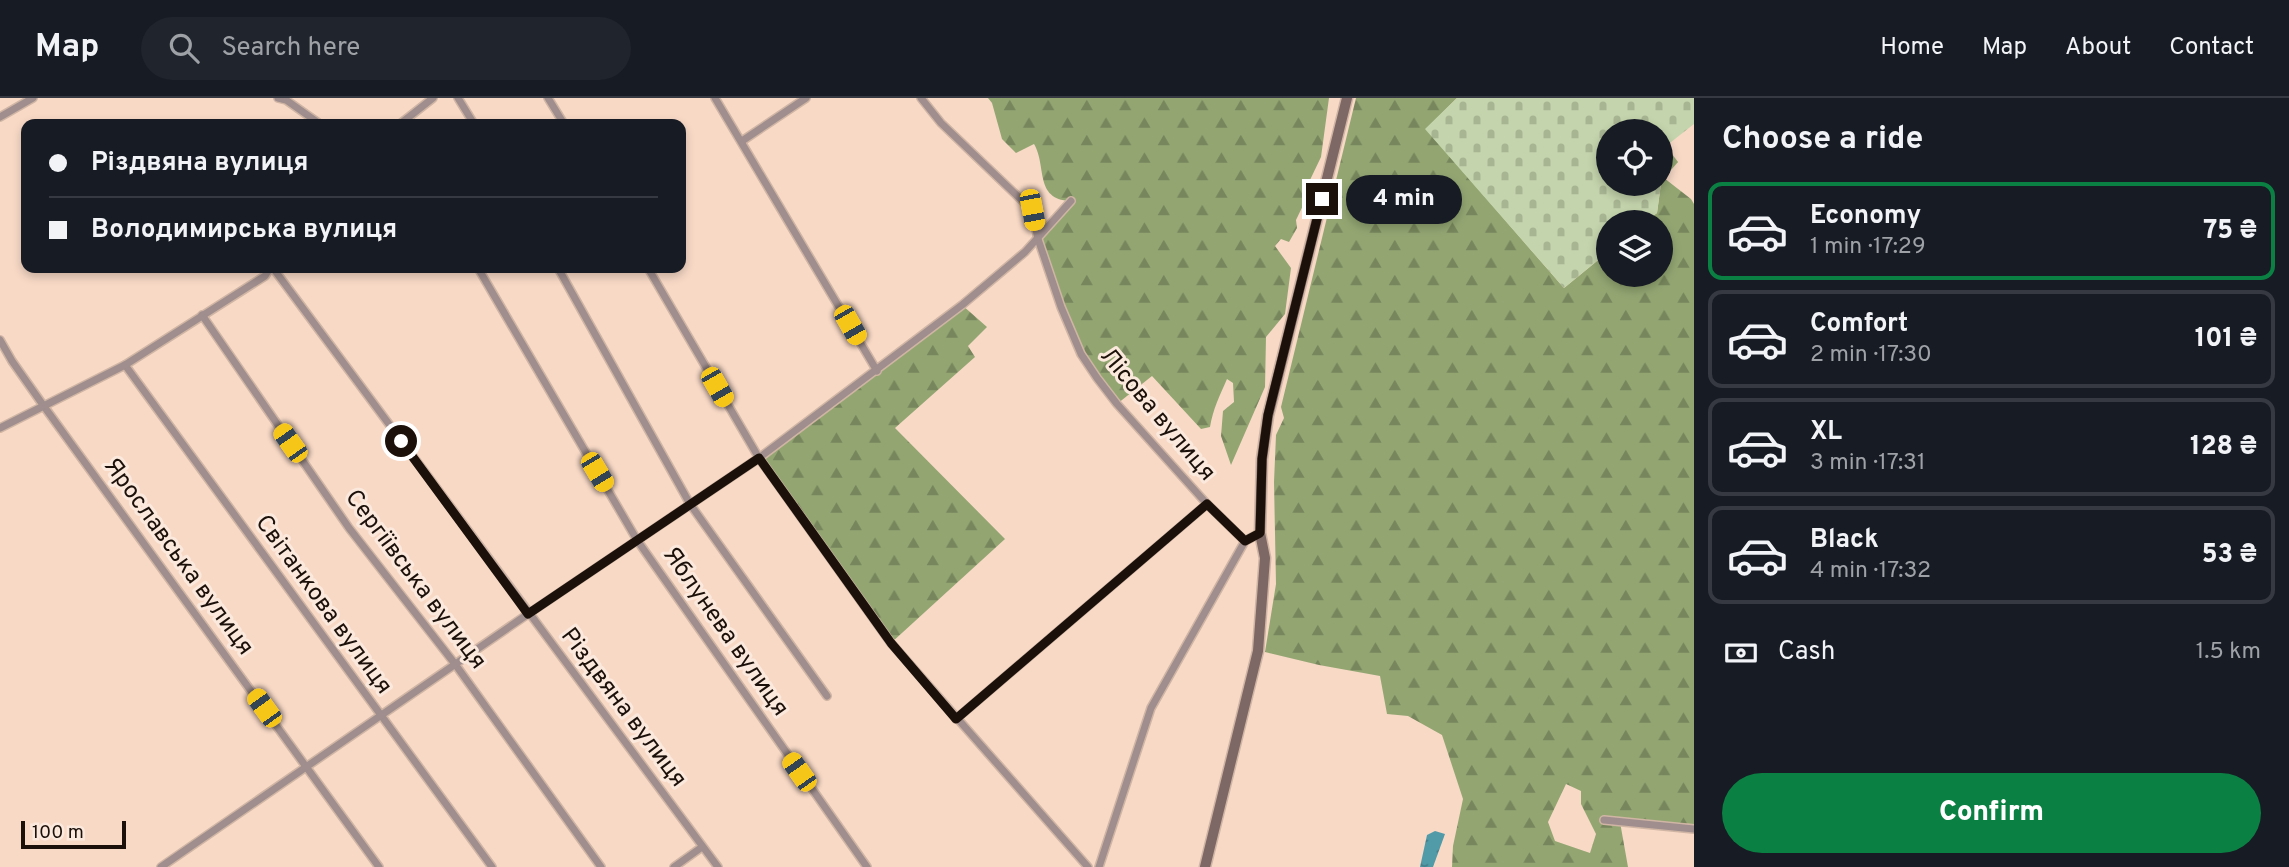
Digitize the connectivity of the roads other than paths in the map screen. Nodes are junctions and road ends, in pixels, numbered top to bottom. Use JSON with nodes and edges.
{"nodes":[{"id":1,"x":33,"y":98,"type":"edge"},
{"id":2,"x":278,"y":98,"type":"edge"},
{"id":3,"x":433,"y":98,"type":"edge"},
{"id":4,"x":458,"y":98,"type":"edge"},
{"id":5,"x":548,"y":98,"type":"edge"},
{"id":6,"x":715,"y":98,"type":"edge"},
{"id":7,"x":806,"y":98,"type":"edge"},
{"id":8,"x":921,"y":98,"type":"edge"},
{"id":9,"x":1347,"y":98,"type":"edge"},
{"id":10,"x":0,"y":117,"type":"edge"},
{"id":11,"x":313,"y":119,"type":"edge"},
{"id":12,"x":406,"y":119,"type":"edge"},
{"id":13,"x":471,"y":119,"type":"edge"},
{"id":14,"x":561,"y":119,"type":"edge"},
{"id":15,"x":742,"y":141,"type":"junction"},
{"id":16,"x":1071,"y":201,"type":"dead end"},
{"id":17,"x":1038,"y":239,"type":"junction"},
{"id":18,"x":267,"y":273,"type":"edge"},
{"id":19,"x":276,"y":273,"type":"edge"},
{"id":20,"x":481,"y":273,"type":"edge"},
{"id":21,"x":561,"y":273,"type":"edge"},
{"id":22,"x":651,"y":273,"type":"edge"},
{"id":23,"x":202,"y":314,"type":"junction"},
{"id":24,"x":0,"y":340,"type":"edge"},
{"id":25,"x":125,"y":365,"type":"junction"},
{"id":26,"x":877,"y":371,"type":"junction"},
{"id":27,"x":44,"y":405,"type":"junction"},
{"id":28,"x":0,"y":428,"type":"edge"},
{"id":29,"x":759,"y":458,"type":"junction"},
{"id":30,"x":691,"y":504,"type":"junction"},
{"id":31,"x":1207,"y":504,"type":"junction"},
{"id":32,"x":1260,"y":533,"type":"junction"},
{"id":33,"x":637,"y":540,"type":"junction"},
{"id":34,"x":1245,"y":541,"type":"junction"},
{"id":35,"x":528,"y":614,"type":"junction"},
{"id":36,"x":455,"y":664,"type":"junction"},
{"id":37,"x":827,"y":696,"type":"dead end"},
{"id":38,"x":380,"y":716,"type":"junction"},
{"id":39,"x":956,"y":719,"type":"junction"},
{"id":40,"x":307,"y":767,"type":"junction"},
{"id":41,"x":1604,"y":820,"type":"dead end"},
{"id":42,"x":1694,"y":829,"type":"edge"},
{"id":43,"x":702,"y":847,"type":"junction"},
{"id":44,"x":161,"y":867,"type":"edge"},
{"id":45,"x":379,"y":867,"type":"edge"},
{"id":46,"x":492,"y":867,"type":"edge"},
{"id":47,"x":601,"y":867,"type":"edge"},
{"id":48,"x":674,"y":867,"type":"edge"},
{"id":49,"x":718,"y":867,"type":"edge"},
{"id":50,"x":867,"y":867,"type":"edge"},
{"id":51,"x":1088,"y":867,"type":"edge"},
{"id":52,"x":1099,"y":867,"type":"edge"},
{"id":53,"x":1205,"y":867,"type":"edge"}],
"edges":[{"from":1,"to":10,"type":"street"},
{"from":2,"to":11,"type":"street"},
{"from":3,"to":12,"type":"street"},
{"from":4,"to":13,"type":"street"},
{"from":5,"to":14,"type":"street"},
{"from":6,"to":15,"type":"street"},
{"from":7,"to":15,"type":"street"},
{"from":8,"to":17,"type":"street","name":"Лісова вулиця"},
{"from":9,"to":32,"type":"main road"},
{"from":15,"to":26,"type":"street"},
{"from":16,"to":17,"type":"street"},
{"from":17,"to":26,"type":"street"},
{"from":17,"to":31,"type":"street","name":"Лісова вулиця"},
{"from":18,"to":23,"type":"street"},
{"from":19,"to":35,"type":"street","name":"Різдвяна вулиця"},
{"from":20,"to":33,"type":"street","name":"Яблунева вулиця"},
{"from":21,"to":30,"type":"street"},
{"from":22,"to":29,"type":"street"},
{"from":23,"to":25,"type":"street"},
{"from":23,"to":36,"type":"street","name":"Сергіївська вулиця"},
{"from":24,"to":27,"type":"street","name":"Ярославська вулиця"},
{"from":25,"to":27,"type":"street"},
{"from":25,"to":38,"type":"street","name":"Світанкова вулиця"},
{"from":26,"to":29,"type":"street"},
{"from":27,"to":28,"type":"street"},
{"from":27,"to":40,"type":"street","name":"Ярославська вулиця"},
{"from":29,"to":30,"type":"street"},
{"from":29,"to":39,"type":"street"},
{"from":30,"to":33,"type":"street"},
{"from":30,"to":37,"type":"street"},
{"from":31,"to":34,"type":"street","name":"Лісова вулиця"},
{"from":31,"to":39,"type":"street"},
{"from":32,"to":34,"type":"street"},
{"from":32,"to":53,"type":"main road"},
{"from":33,"to":35,"type":"street"},
{"from":33,"to":50,"type":"street","name":"Яблунева вулиця"},
{"from":34,"to":52,"type":"street"},
{"from":35,"to":36,"type":"street"},
{"from":35,"to":43,"type":"street","name":"Різдвяна вулиця"},
{"from":36,"to":38,"type":"street"},
{"from":36,"to":47,"type":"street","name":"Сергіївська вулиця"},
{"from":38,"to":40,"type":"street"},
{"from":38,"to":46,"type":"street","name":"Світанкова вулиця"},
{"from":39,"to":51,"type":"street"},
{"from":40,"to":44,"type":"street"},
{"from":40,"to":45,"type":"street","name":"Ярославська вулиця"},
{"from":41,"to":42,"type":"street"},
{"from":43,"to":48,"type":"street"},
{"from":43,"to":49,"type":"street","name":"Різдвяна вулиця"}]}
